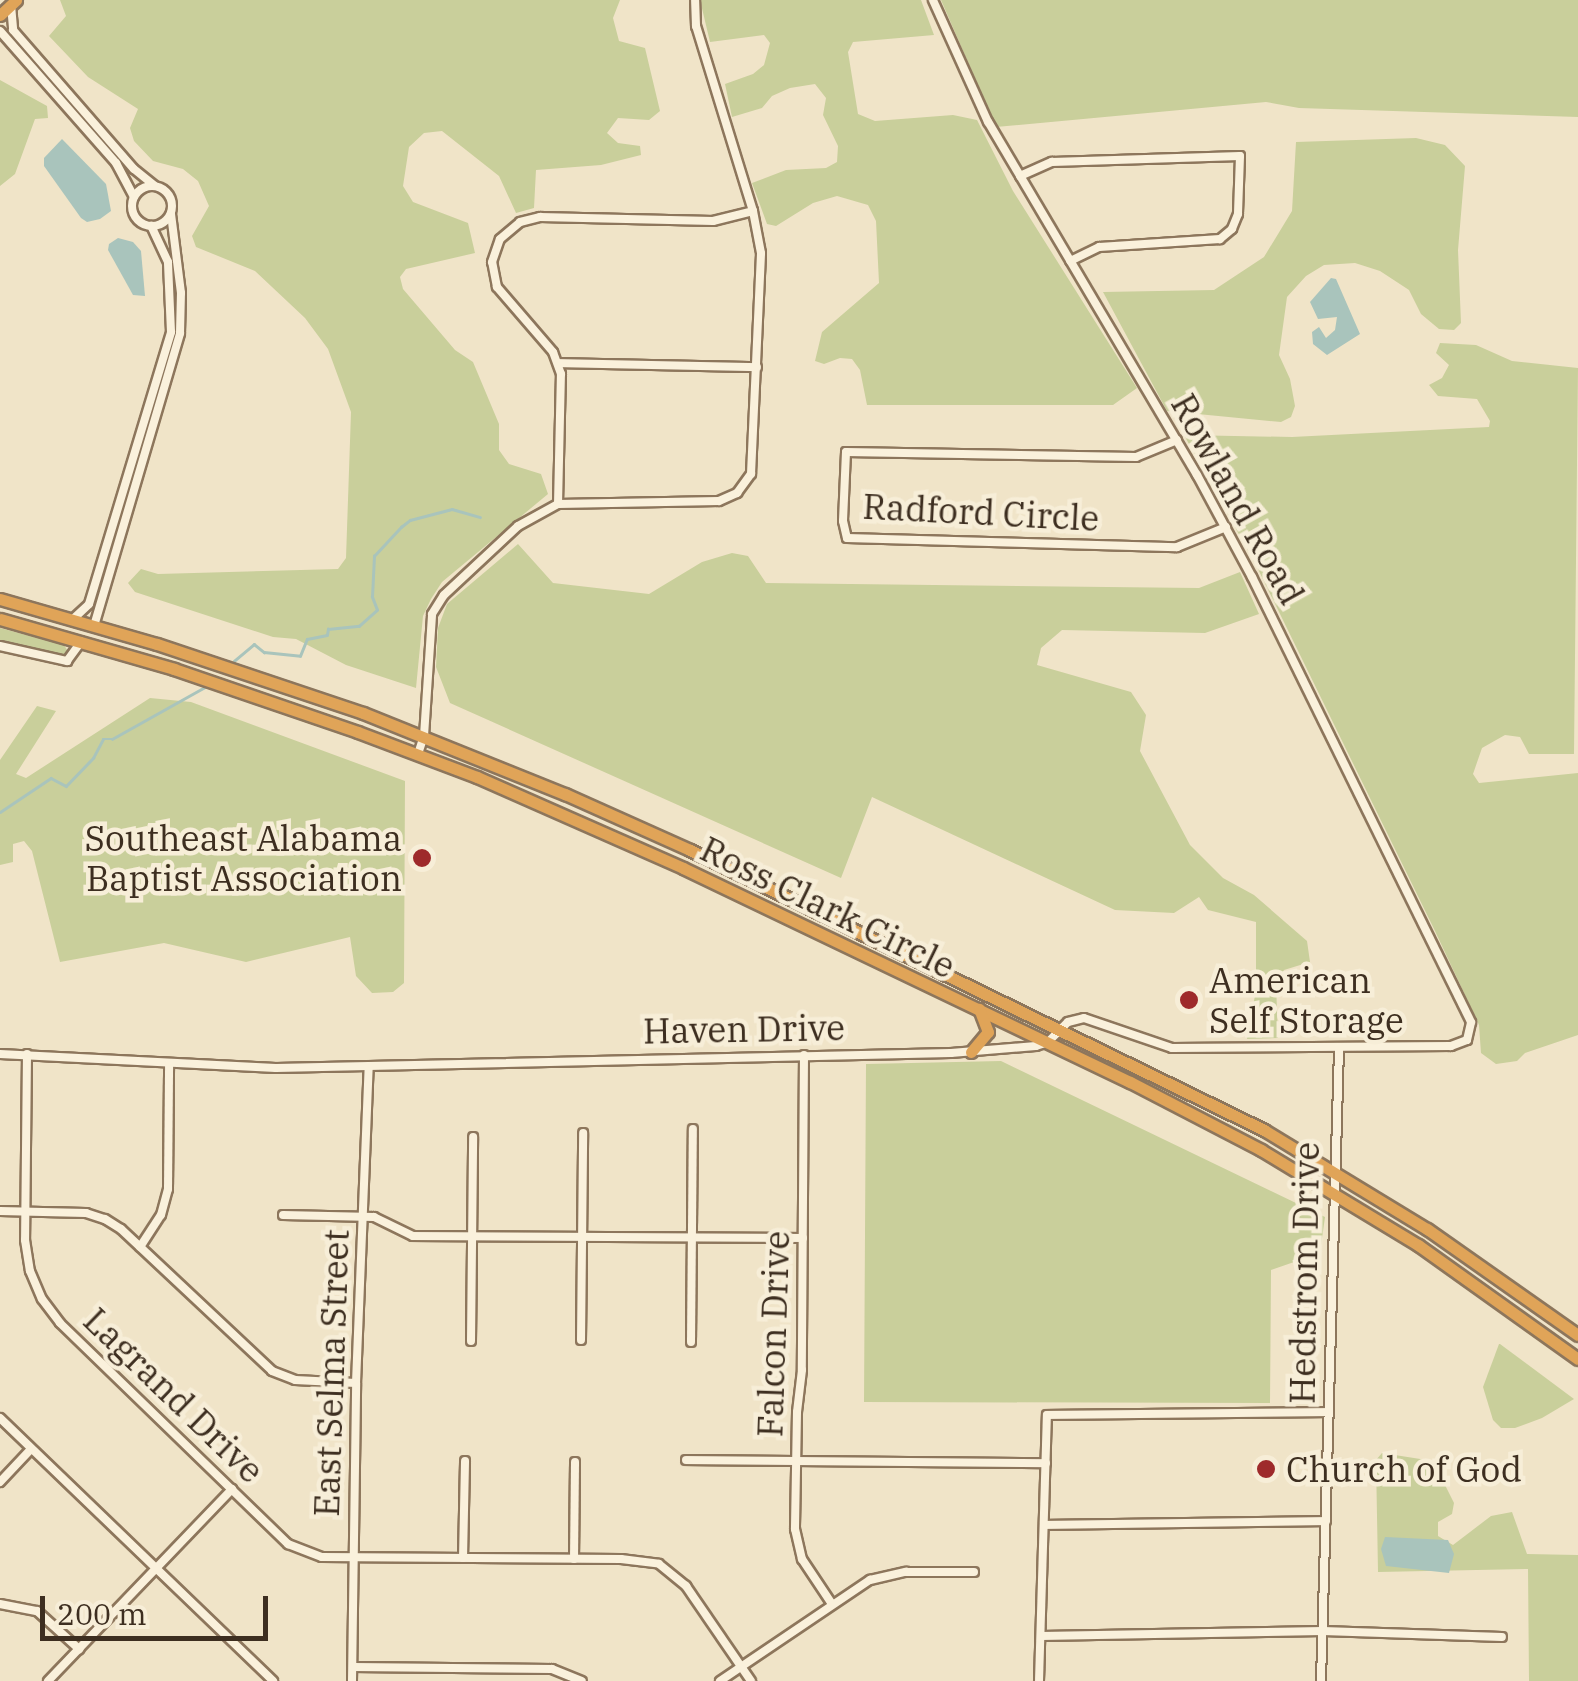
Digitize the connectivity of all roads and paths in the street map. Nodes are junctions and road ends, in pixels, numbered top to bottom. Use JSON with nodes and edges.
{"nodes":[{"id":1,"x":695,"y":0,"type":"edge"},
{"id":2,"x":932,"y":0,"type":"edge"},
{"id":3,"x":13,"y":2,"type":"edge"},
{"id":4,"x":0,"y":15,"type":"edge"},
{"id":5,"x":1,"y":34,"type":"edge"},
{"id":6,"x":1020,"y":176,"type":"junction"},
{"id":7,"x":154,"y":185,"type":"junction"},
{"id":8,"x":134,"y":197,"type":"junction"},
{"id":9,"x":754,"y":211,"type":"junction"},
{"id":10,"x":171,"y":214,"type":"junction"},
{"id":11,"x":151,"y":226,"type":"junction"},
{"id":12,"x":1070,"y":261,"type":"junction"},
{"id":13,"x":558,"y":363,"type":"junction"},
{"id":14,"x":757,"y":367,"type":"junction"},
{"id":15,"x":1177,"y":440,"type":"junction"},
{"id":16,"x":558,"y":504,"type":"junction"},
{"id":17,"x":1226,"y":528,"type":"junction"},
{"id":18,"x":0,"y":599,"type":"edge"},
{"id":19,"x":0,"y":619,"type":"edge"},
{"id":20,"x":72,"y":620,"type":"junction"},
{"id":21,"x":94,"y":626,"type":"junction"},
{"id":22,"x":108,"y":630,"type":"junction"},
{"id":23,"x":61,"y":636,"type":"junction"},
{"id":24,"x":80,"y":642,"type":"junction"},
{"id":25,"x":0,"y":646,"type":"edge"},
{"id":26,"x":424,"y":736,"type":"junction"},
{"id":27,"x":418,"y":754,"type":"junction"},
{"id":28,"x":566,"y":794,"type":"junction"},
{"id":29,"x":558,"y":812,"type":"junction"},
{"id":30,"x":832,"y":918,"type":"junction"},
{"id":31,"x":824,"y":935,"type":"junction"},
{"id":32,"x":979,"y":1009,"type":"junction"},
{"id":33,"x":1060,"y":1027,"type":"junction"},
{"id":34,"x":1048,"y":1042,"type":"junction"},
{"id":35,"x":1339,"y":1046,"type":"junction"},
{"id":36,"x":971,"y":1052,"type":"junction"},
{"id":37,"x":0,"y":1054,"type":"edge"},
{"id":38,"x":27,"y":1054,"type":"junction"},
{"id":39,"x":804,"y":1055,"type":"junction"},
{"id":40,"x":170,"y":1063,"type":"junction"},
{"id":41,"x":369,"y":1066,"type":"junction"},
{"id":42,"x":693,"y":1129,"type":"dead end"},
{"id":43,"x":583,"y":1133,"type":"dead end"},
{"id":44,"x":473,"y":1137,"type":"dead end"},
{"id":45,"x":1333,"y":1170,"type":"junction"},
{"id":46,"x":1334,"y":1193,"type":"junction"},
{"id":47,"x":0,"y":1212,"type":"edge"},
{"id":48,"x":25,"y":1212,"type":"junction"},
{"id":49,"x":283,"y":1215,"type":"dead end"},
{"id":50,"x":363,"y":1217,"type":"junction"},
{"id":51,"x":472,"y":1236,"type":"junction"},
{"id":52,"x":582,"y":1237,"type":"junction"},
{"id":53,"x":692,"y":1238,"type":"junction"},
{"id":54,"x":803,"y":1238,"type":"junction"},
{"id":55,"x":140,"y":1246,"type":"junction"},
{"id":56,"x":1578,"y":1335,"type":"edge"},
{"id":57,"x":581,"y":1340,"type":"dead end"},
{"id":58,"x":471,"y":1341,"type":"dead end"},
{"id":59,"x":691,"y":1342,"type":"dead end"},
{"id":60,"x":1578,"y":1359,"type":"edge"},
{"id":61,"x":356,"y":1383,"type":"junction"},
{"id":62,"x":1328,"y":1412,"type":"junction"},
{"id":63,"x":0,"y":1418,"type":"edge"},
{"id":64,"x":32,"y":1449,"type":"junction"},
{"id":65,"x":686,"y":1460,"type":"dead end"},
{"id":66,"x":465,"y":1461,"type":"dead end"},
{"id":67,"x":797,"y":1461,"type":"junction"},
{"id":68,"x":575,"y":1462,"type":"dead end"},
{"id":69,"x":1046,"y":1463,"type":"junction"},
{"id":70,"x":0,"y":1482,"type":"edge"},
{"id":71,"x":232,"y":1489,"type":"junction"},
{"id":72,"x":1326,"y":1521,"type":"junction"},
{"id":73,"x":1044,"y":1526,"type":"junction"},
{"id":74,"x":354,"y":1557,"type":"junction"},
{"id":75,"x":464,"y":1558,"type":"junction"},
{"id":76,"x":574,"y":1559,"type":"junction"},
{"id":77,"x":156,"y":1568,"type":"junction"},
{"id":78,"x":974,"y":1572,"type":"dead end"},
{"id":79,"x":0,"y":1604,"type":"edge"},
{"id":80,"x":832,"y":1604,"type":"junction"},
{"id":81,"x":1323,"y":1631,"type":"junction"},
{"id":82,"x":1041,"y":1636,"type":"junction"},
{"id":83,"x":1502,"y":1636,"type":"dead end"},
{"id":84,"x":78,"y":1649,"type":"junction"},
{"id":85,"x":353,"y":1667,"type":"junction"},
{"id":86,"x":741,"y":1667,"type":"junction"},
{"id":87,"x":48,"y":1681,"type":"edge"},
{"id":88,"x":273,"y":1681,"type":"edge"},
{"id":89,"x":352,"y":1681,"type":"edge"},
{"id":90,"x":582,"y":1681,"type":"edge"},
{"id":91,"x":720,"y":1681,"type":"edge"},
{"id":92,"x":751,"y":1681,"type":"edge"},
{"id":93,"x":1039,"y":1681,"type":"edge"},
{"id":94,"x":1321,"y":1681,"type":"edge"}],
"edges":[{"from":1,"to":9,"type":"street"},
{"from":2,"to":6,"type":"street","name":"Rowland Road"},
{"from":3,"to":4,"type":"highway"},
{"from":3,"to":7,"type":"street"},
{"from":5,"to":8,"type":"street"},
{"from":6,"to":12,"type":"street","name":"Rowland Road"},
{"from":6,"to":12,"type":"street"},
{"from":7,"to":8,"type":"street"},
{"from":7,"to":10,"type":"street"},
{"from":8,"to":11,"type":"street"},
{"from":9,"to":13,"type":"street"},
{"from":9,"to":14,"type":"street"},
{"from":10,"to":11,"type":"street"},
{"from":10,"to":21,"type":"street"},
{"from":11,"to":20,"type":"street"},
{"from":12,"to":15,"type":"street","name":"Rowland Road"},
{"from":13,"to":14,"type":"street"},
{"from":13,"to":16,"type":"street"},
{"from":14,"to":16,"type":"street"},
{"from":15,"to":17,"type":"street","name":"Rowland Road"},
{"from":15,"to":17,"type":"street","name":"Radford Circle"},
{"from":16,"to":26,"type":"street"},
{"from":17,"to":35,"type":"street","name":"Rowland Road"},
{"from":18,"to":20,"type":"highway","name":"Ross Clark Circle"},
{"from":19,"to":23,"type":"highway","name":"Ross Clark Circle"},
{"from":20,"to":21,"type":"highway","name":"Ross Clark Circle"},
{"from":21,"to":22,"type":"highway","name":"Ross Clark Circle"},
{"from":21,"to":23,"type":"highway"},
{"from":22,"to":24,"type":"highway"},
{"from":22,"to":26,"type":"highway","name":"Ross Clark Circle"},
{"from":23,"to":24,"type":"highway","name":"Ross Clark Circle"},
{"from":24,"to":25,"type":"street"},
{"from":24,"to":27,"type":"highway","name":"Ross Clark Circle"},
{"from":26,"to":27,"type":"street"},
{"from":26,"to":28,"type":"highway","name":"Ross Clark Circle"},
{"from":27,"to":29,"type":"highway","name":"Ross Clark Circle"},
{"from":28,"to":29,"type":"highway"},
{"from":28,"to":30,"type":"highway","name":"Ross Clark Circle"},
{"from":29,"to":31,"type":"highway","name":"Ross Clark Circle"},
{"from":30,"to":31,"type":"highway"},
{"from":30,"to":33,"type":"highway","name":"Ross Clark Circle"},
{"from":31,"to":32,"type":"highway","name":"Ross Clark Circle"},
{"from":32,"to":34,"type":"highway","name":"Ross Clark Circle"},
{"from":32,"to":36,"type":"highway"},
{"from":33,"to":34,"type":"street"},
{"from":33,"to":35,"type":"street"},
{"from":33,"to":45,"type":"highway","name":"Ross Clark Circle"},
{"from":34,"to":36,"type":"street","name":"Haven Drive"},
{"from":34,"to":46,"type":"highway","name":"Ross Clark Circle"},
{"from":35,"to":45,"type":"street","name":"Hedstrom Drive"},
{"from":36,"to":39,"type":"street","name":"Haven Drive"},
{"from":37,"to":38,"type":"street","name":"Haven Drive"},
{"from":38,"to":40,"type":"street","name":"Haven Drive"},
{"from":38,"to":48,"type":"street","name":"Lagrand Drive"},
{"from":39,"to":41,"type":"street","name":"Haven Drive"},
{"from":39,"to":54,"type":"street","name":"Falcon Drive"},
{"from":40,"to":41,"type":"street","name":"Haven Drive"},
{"from":40,"to":55,"type":"street"},
{"from":41,"to":50,"type":"street","name":"East Selma Street"},
{"from":42,"to":53,"type":"street"},
{"from":43,"to":52,"type":"street"},
{"from":44,"to":51,"type":"street"},
{"from":45,"to":46,"type":"street","name":"Hedstrom Drive"},
{"from":45,"to":56,"type":"highway","name":"Ross Clark Circle"},
{"from":46,"to":60,"type":"highway","name":"Ross Clark Circle"},
{"from":46,"to":62,"type":"street","name":"Hedstrom Drive"},
{"from":47,"to":48,"type":"street"},
{"from":48,"to":55,"type":"street"},
{"from":48,"to":71,"type":"street","name":"Lagrand Drive"},
{"from":49,"to":50,"type":"street"},
{"from":50,"to":51,"type":"street"},
{"from":50,"to":61,"type":"street","name":"East Selma Street"},
{"from":51,"to":52,"type":"street"},
{"from":51,"to":58,"type":"street"},
{"from":52,"to":53,"type":"street"},
{"from":52,"to":57,"type":"street"},
{"from":53,"to":54,"type":"street"},
{"from":53,"to":59,"type":"street"},
{"from":54,"to":67,"type":"street","name":"Falcon Drive"},
{"from":55,"to":61,"type":"street"},
{"from":61,"to":74,"type":"street","name":"East Selma Street"},
{"from":62,"to":69,"type":"street"},
{"from":62,"to":72,"type":"street","name":"Hedstrom Drive"},
{"from":63,"to":64,"type":"street"},
{"from":64,"to":70,"type":"street"},
{"from":64,"to":77,"type":"street"},
{"from":65,"to":67,"type":"street"},
{"from":66,"to":75,"type":"street"},
{"from":67,"to":69,"type":"street"},
{"from":67,"to":80,"type":"street","name":"Falcon Drive"},
{"from":68,"to":76,"type":"street"},
{"from":69,"to":73,"type":"street"},
{"from":71,"to":74,"type":"street","name":"Lagrand Drive"},
{"from":71,"to":77,"type":"street"},
{"from":72,"to":73,"type":"street"},
{"from":72,"to":81,"type":"street","name":"Hedstrom Drive"},
{"from":73,"to":82,"type":"street"},
{"from":74,"to":75,"type":"street","name":"Lagrand Drive"},
{"from":74,"to":85,"type":"street","name":"East Selma Street"},
{"from":75,"to":76,"type":"street","name":"Lagrand Drive"},
{"from":76,"to":86,"type":"street","name":"Lagrand Drive"},
{"from":77,"to":84,"type":"street"},
{"from":77,"to":88,"type":"street"},
{"from":78,"to":80,"type":"street"},
{"from":79,"to":84,"type":"street"},
{"from":80,"to":86,"type":"street"},
{"from":81,"to":82,"type":"street"},
{"from":81,"to":83,"type":"street"},
{"from":81,"to":94,"type":"street","name":"Hedstrom Drive"},
{"from":82,"to":93,"type":"street"},
{"from":84,"to":87,"type":"street"},
{"from":85,"to":89,"type":"street","name":"East Selma Street"},
{"from":85,"to":90,"type":"street"},
{"from":86,"to":91,"type":"street"},
{"from":86,"to":92,"type":"street","name":"Lagrand Drive"}]}
